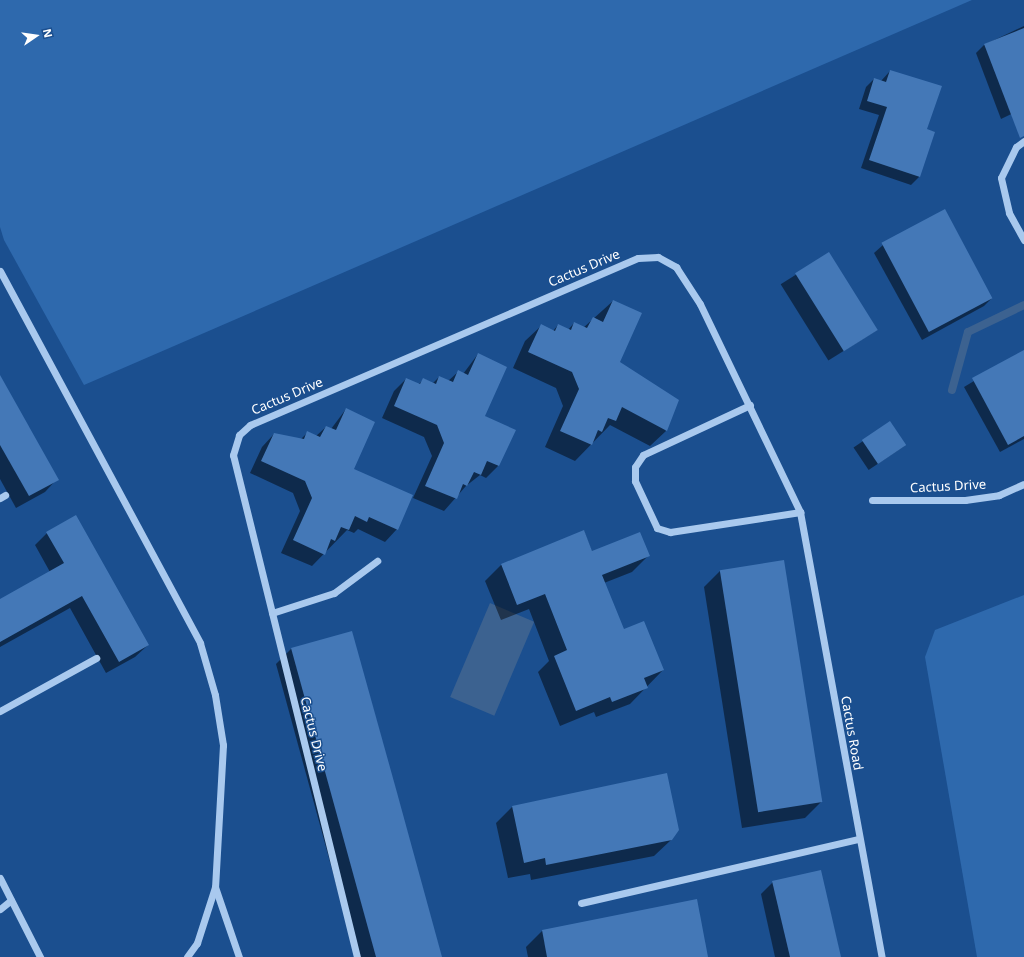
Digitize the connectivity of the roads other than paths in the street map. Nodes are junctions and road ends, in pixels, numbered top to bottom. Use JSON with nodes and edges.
{"nodes":[{"id":1,"x":1024,"y":141,"type":"edge"},
{"id":2,"x":1024,"y":240,"type":"edge"},
{"id":3,"x":0,"y":271,"type":"edge"},
{"id":4,"x":750,"y":405,"type":"junction"},
{"id":5,"x":1024,"y":484,"type":"edge"},
{"id":6,"x":872,"y":500,"type":"dead end"},
{"id":7,"x":800,"y":512,"type":"junction"},
{"id":8,"x":377,"y":562,"type":"dead end"},
{"id":9,"x":272,"y":613,"type":"junction"},
{"id":10,"x":96,"y":658,"type":"dead end"},
{"id":11,"x":0,"y":711,"type":"edge"},
{"id":12,"x":859,"y":839,"type":"junction"},
{"id":13,"x":0,"y":878,"type":"edge"},
{"id":14,"x":215,"y":887,"type":"junction"},
{"id":15,"x":11,"y":900,"type":"junction"},
{"id":16,"x":581,"y":903,"type":"dead end"},
{"id":17,"x":0,"y":909,"type":"edge"},
{"id":18,"x":40,"y":957,"type":"edge"},
{"id":19,"x":187,"y":957,"type":"edge"},
{"id":20,"x":238,"y":957,"type":"edge"},
{"id":21,"x":357,"y":957,"type":"edge"},
{"id":22,"x":882,"y":957,"type":"edge"}],
"edges":[{"from":1,"to":2,"type":"street"},
{"from":3,"to":14,"type":"street"},
{"from":4,"to":7,"type":"street","name":"Cactus Drive"},
{"from":4,"to":7,"type":"street"},
{"from":4,"to":9,"type":"street","name":"Cactus Drive"},
{"from":5,"to":6,"type":"street","name":"Cactus Drive"},
{"from":7,"to":12,"type":"street","name":"Cactus Road"},
{"from":8,"to":9,"type":"street"},
{"from":9,"to":21,"type":"street","name":"Cactus Drive"},
{"from":10,"to":11,"type":"street"},
{"from":12,"to":16,"type":"street"},
{"from":12,"to":22,"type":"street","name":"Cactus Road"},
{"from":13,"to":15,"type":"street"},
{"from":14,"to":19,"type":"street"},
{"from":14,"to":20,"type":"street"},
{"from":15,"to":17,"type":"street"},
{"from":15,"to":18,"type":"street"}]}
